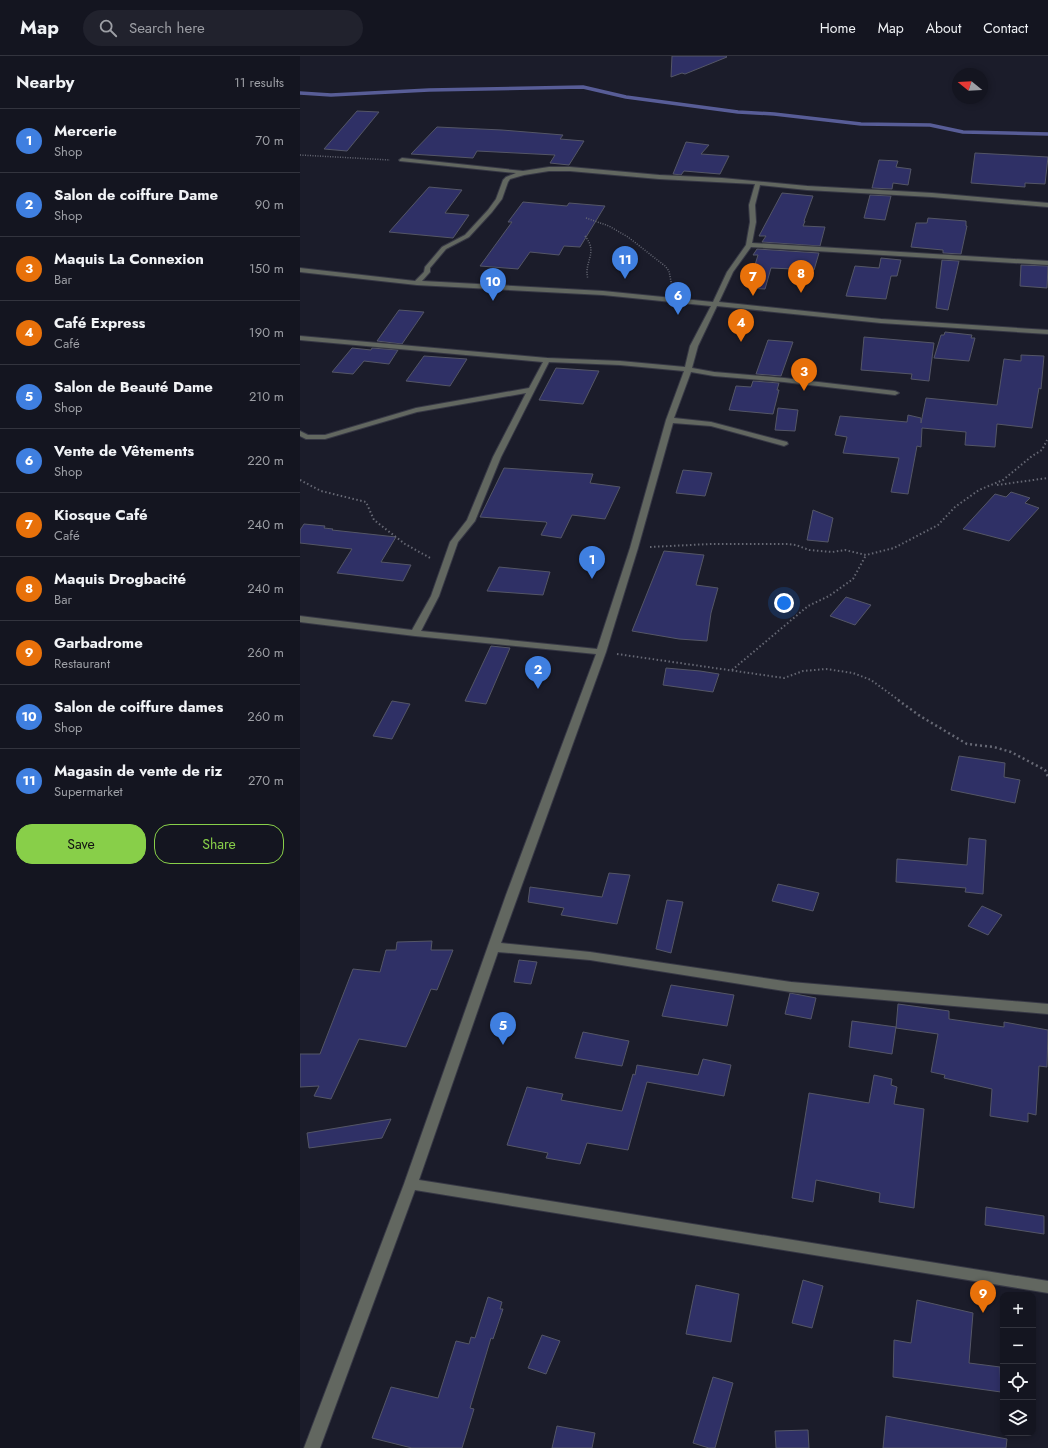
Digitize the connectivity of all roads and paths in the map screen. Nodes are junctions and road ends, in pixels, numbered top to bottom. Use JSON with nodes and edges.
{"nodes":[{"id":1,"x":300,"y":155,"type":"edge"},
{"id":2,"x":402,"y":160,"type":"joint"},
{"id":3,"x":523,"y":173,"type":"junction"},
{"id":4,"x":758,"y":183,"type":"junction"},
{"id":5,"x":1048,"y":205,"type":"edge"},
{"id":6,"x":586,"y":218,"type":"dead end"},
{"id":7,"x":585,"y":236,"type":"dead end"},
{"id":8,"x":749,"y":245,"type":"junction"},
{"id":9,"x":1048,"y":263,"type":"edge"},
{"id":10,"x":300,"y":270,"type":"edge"},
{"id":11,"x":417,"y":283,"type":"junction"},
{"id":12,"x":602,"y":293,"type":"junction"},
{"id":13,"x":672,"y":300,"type":"junction"},
{"id":14,"x":714,"y":304,"type":"junction"},
{"id":15,"x":1048,"y":332,"type":"edge"},
{"id":16,"x":300,"y":338,"type":"edge"},
{"id":17,"x":547,"y":360,"type":"junction"},
{"id":18,"x":688,"y":369,"type":"junction"},
{"id":19,"x":531,"y":390,"type":"junction"},
{"id":20,"x":895,"y":393,"type":"dead end"},
{"id":21,"x":670,"y":420,"type":"junction"},
{"id":22,"x":300,"y":433,"type":"edge"},
{"id":23,"x":1047,"y":440,"type":"dead end"},
{"id":24,"x":784,"y":444,"type":"dead end"},
{"id":25,"x":1048,"y":478,"type":"edge"},
{"id":26,"x":300,"y":480,"type":"edge"},
{"id":27,"x":992,"y":485,"type":"junction"},
{"id":28,"x":634,"y":548,"type":"junction"},
{"id":29,"x":866,"y":555,"type":"junction"},
{"id":30,"x":444,"y":567,"type":"junction"},
{"id":31,"x":300,"y":619,"type":"edge"},
{"id":32,"x":416,"y":633,"type":"junction"},
{"id":33,"x":601,"y":652,"type":"junction"},
{"id":34,"x":732,"y":670,"type":"junction"},
{"id":35,"x":1048,"y":777,"type":"edge"},
{"id":36,"x":494,"y":947,"type":"junction"},
{"id":37,"x":1048,"y":1009,"type":"edge"},
{"id":38,"x":411,"y":1184,"type":"junction"},
{"id":39,"x":1048,"y":1287,"type":"edge"},
{"id":40,"x":312,"y":1448,"type":"edge"}],
"edges":[{"from":1,"to":2,"type":"path"},
{"from":2,"to":3,"type":"street"},
{"from":3,"to":4,"type":"street"},
{"from":3,"to":11,"type":"street"},
{"from":4,"to":5,"type":"street"},
{"from":4,"to":8,"type":"street"},
{"from":6,"to":13,"type":"path"},
{"from":7,"to":12,"type":"path"},
{"from":8,"to":9,"type":"street"},
{"from":8,"to":14,"type":"street"},
{"from":10,"to":11,"type":"street"},
{"from":11,"to":12,"type":"street"},
{"from":12,"to":13,"type":"street"},
{"from":13,"to":14,"type":"street"},
{"from":14,"to":15,"type":"street"},
{"from":14,"to":18,"type":"street"},
{"from":16,"to":17,"type":"street"},
{"from":17,"to":18,"type":"street"},
{"from":17,"to":19,"type":"street"},
{"from":18,"to":20,"type":"street"},
{"from":18,"to":21,"type":"street"},
{"from":19,"to":22,"type":"street"},
{"from":19,"to":30,"type":"street"},
{"from":21,"to":24,"type":"street"},
{"from":21,"to":28,"type":"street"},
{"from":23,"to":27,"type":"path"},
{"from":25,"to":27,"type":"path"},
{"from":26,"to":30,"type":"path"},
{"from":27,"to":29,"type":"path"},
{"from":28,"to":29,"type":"path"},
{"from":28,"to":33,"type":"street"},
{"from":29,"to":34,"type":"path"},
{"from":30,"to":32,"type":"street"},
{"from":31,"to":32,"type":"street"},
{"from":32,"to":33,"type":"street"},
{"from":33,"to":34,"type":"path"},
{"from":33,"to":36,"type":"street"},
{"from":34,"to":35,"type":"path"},
{"from":36,"to":37,"type":"street"},
{"from":36,"to":38,"type":"street"},
{"from":38,"to":39,"type":"street"},
{"from":38,"to":40,"type":"street"}]}
